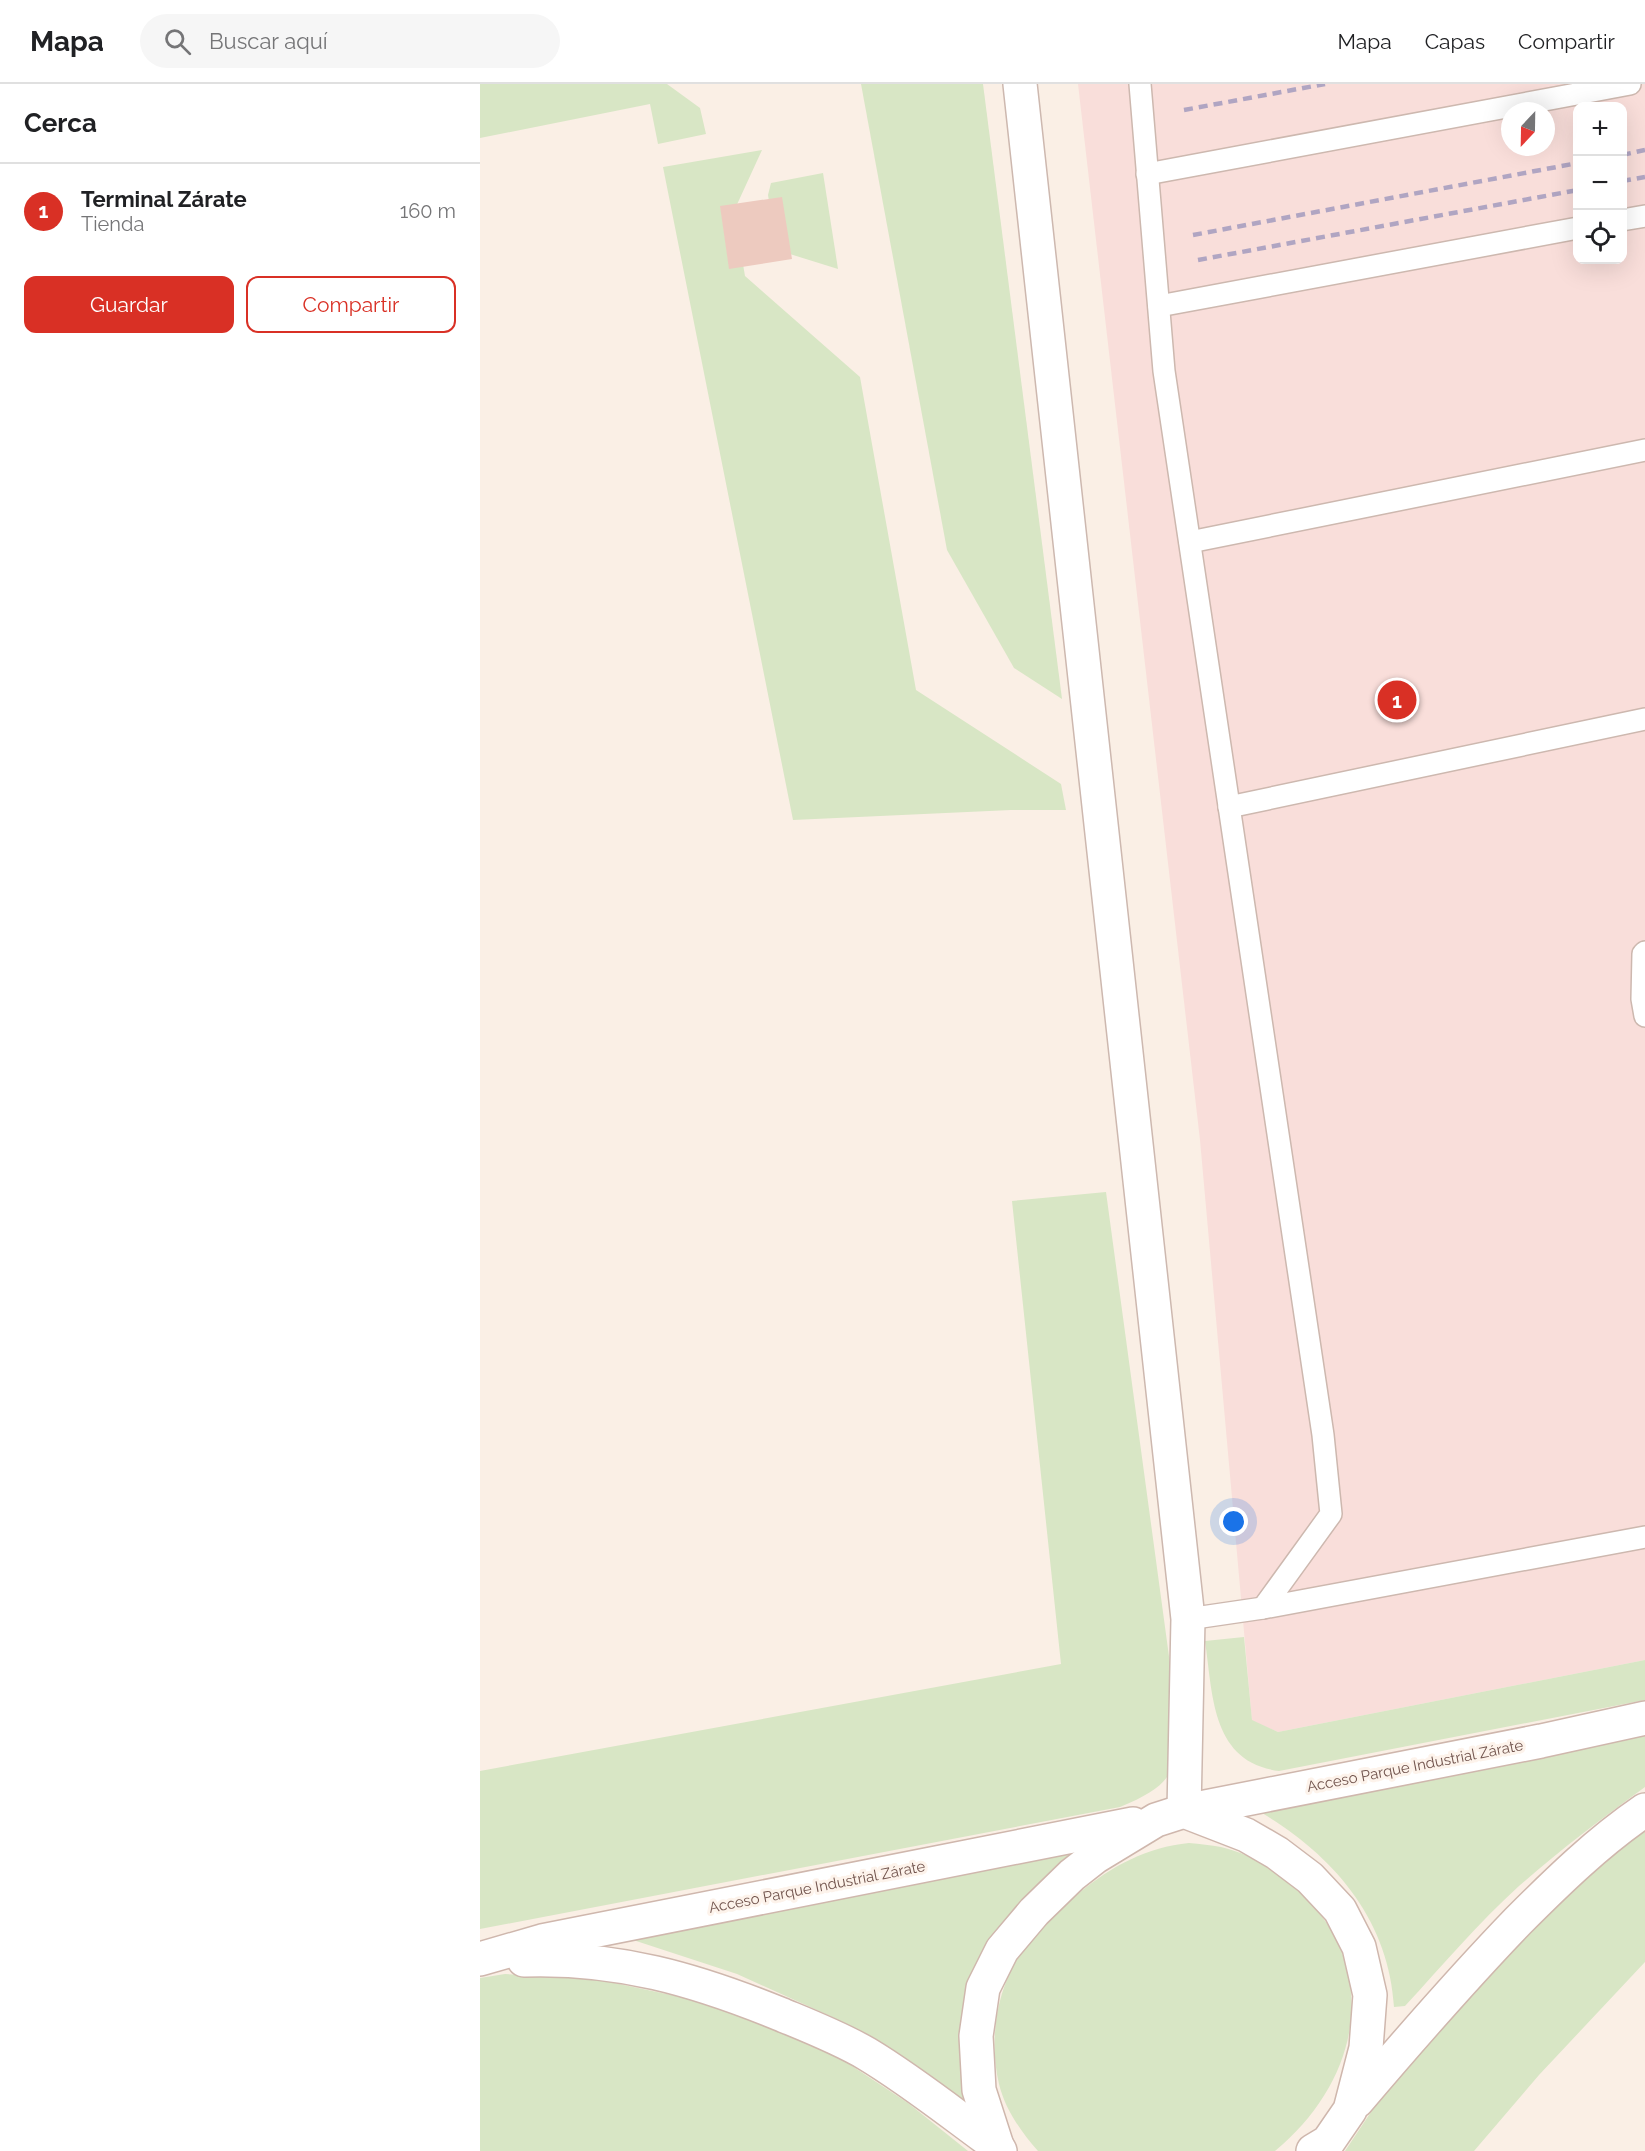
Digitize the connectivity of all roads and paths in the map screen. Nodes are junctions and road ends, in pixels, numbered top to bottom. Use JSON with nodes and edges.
{"nodes":[{"id":1,"x":1020,"y":84,"type":"edge"},
{"id":2,"x":1140,"y":84,"type":"edge"},
{"id":3,"x":1630,"y":84,"type":"edge"},
{"id":4,"x":1147,"y":174,"type":"junction"},
{"id":5,"x":1645,"y":216,"type":"edge"},
{"id":6,"x":1627,"y":219,"type":"edge"},
{"id":7,"x":1573,"y":229,"type":"edge"},
{"id":8,"x":1158,"y":306,"type":"junction"},
{"id":9,"x":1645,"y":450,"type":"edge"},
{"id":10,"x":1190,"y":542,"type":"junction"},
{"id":11,"x":1645,"y":719,"type":"edge"},
{"id":12,"x":1229,"y":807,"type":"junction"},
{"id":13,"x":1645,"y":952,"type":"edge"},
{"id":14,"x":1645,"y":1016,"type":"edge"},
{"id":15,"x":1645,"y":1537,"type":"edge"},
{"id":16,"x":1263,"y":1608,"type":"junction"},
{"id":17,"x":1188,"y":1619,"type":"junction"},
{"id":18,"x":1645,"y":1718,"type":"edge"},
{"id":19,"x":1645,"y":1810,"type":"edge"},
{"id":20,"x":1170,"y":1816,"type":"junction"},
{"id":21,"x":480,"y":1960,"type":"edge"},
{"id":22,"x":1350,"y":2110,"type":"junction"},
{"id":23,"x":1322,"y":2148,"type":"edge"},
{"id":24,"x":998,"y":2149,"type":"edge"}],
"edges":[{"from":1,"to":17,"type":"main road"},
{"from":2,"to":4,"type":"lane"},
{"from":3,"to":4,"type":"lane"},
{"from":4,"to":8,"type":"lane"},
{"from":5,"to":6,"type":"lane"},
{"from":7,"to":8,"type":"lane"},
{"from":8,"to":10,"type":"lane"},
{"from":9,"to":10,"type":"lane"},
{"from":10,"to":12,"type":"lane"},
{"from":11,"to":12,"type":"lane"},
{"from":12,"to":16,"type":"lane"},
{"from":13,"to":14,"type":"lane"},
{"from":15,"to":16,"type":"lane"},
{"from":16,"to":17,"type":"lane"},
{"from":17,"to":20,"type":"main road"},
{"from":18,"to":20,"type":"main road","name":"Acceso Parque Industrial Zárate"},
{"from":19,"to":22,"type":"main road"},
{"from":20,"to":21,"type":"main road","name":"Acceso Parque Industrial Zárate"},
{"from":20,"to":22,"type":"main road"},
{"from":20,"to":24,"type":"main road"},
{"from":21,"to":24,"type":"main road","name":"Acceso Parque Industrial Zárate"},
{"from":22,"to":23,"type":"main road"}]}
